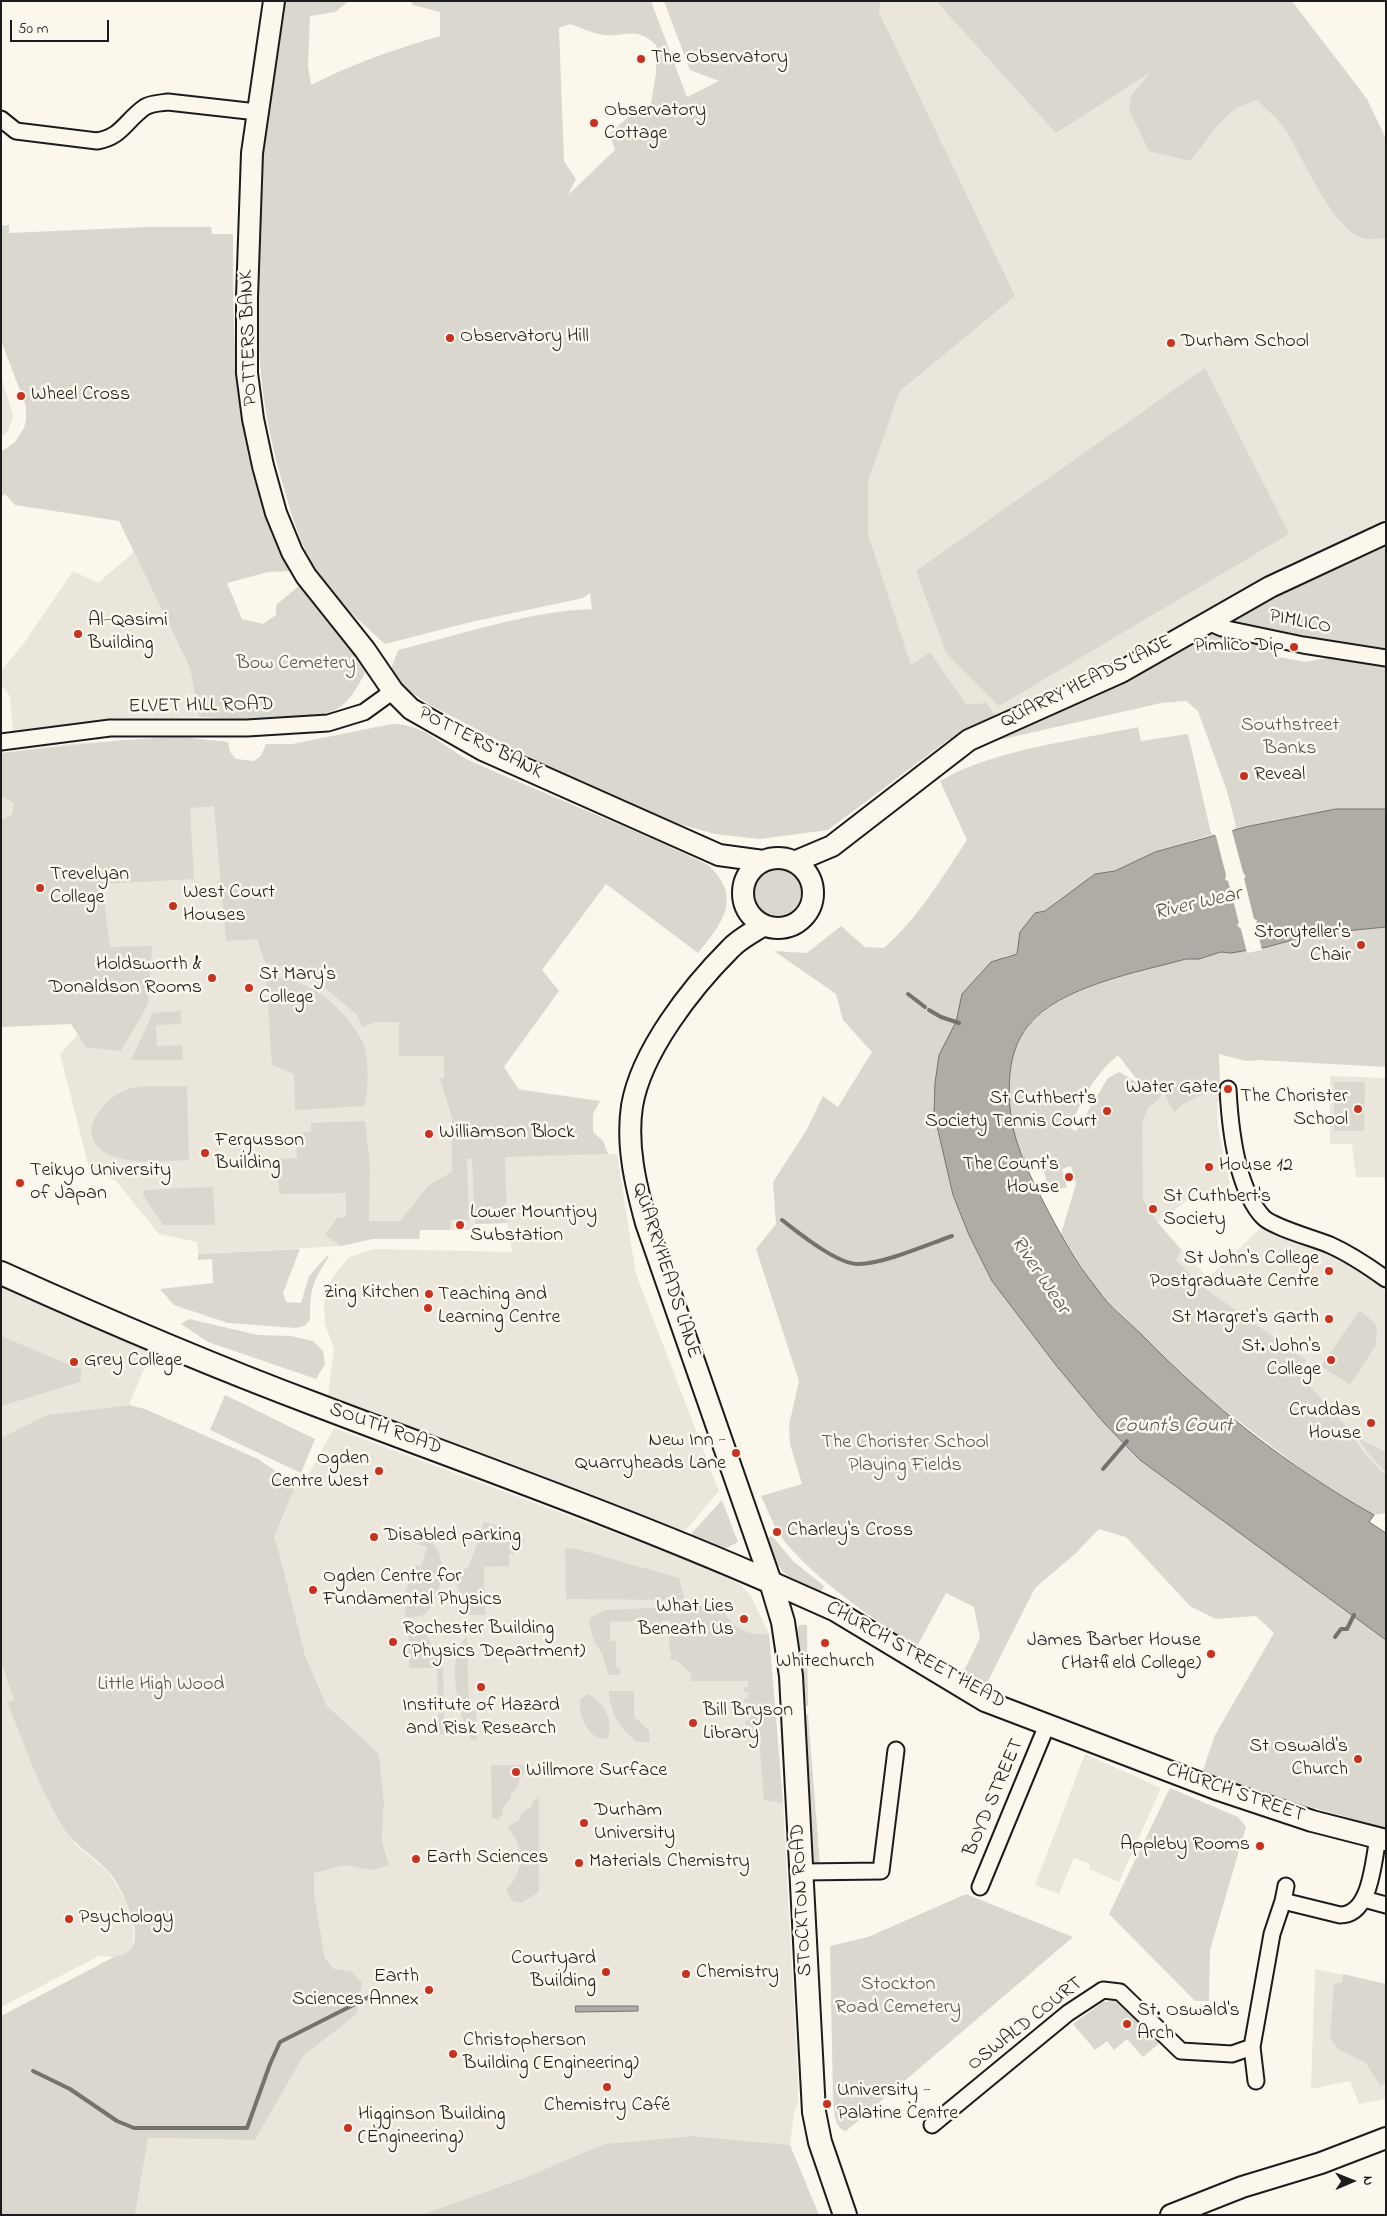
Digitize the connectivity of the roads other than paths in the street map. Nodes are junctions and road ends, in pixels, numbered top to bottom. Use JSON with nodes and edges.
{"nodes":[{"id":1,"x":274,"y":1,"type":"edge"},
{"id":2,"x":257,"y":112,"type":"junction"},
{"id":3,"x":1,"y":119,"type":"edge"},
{"id":4,"x":1386,"y":533,"type":"edge"},
{"id":5,"x":1208,"y":622,"type":"junction"},
{"id":6,"x":1386,"y":658,"type":"edge"},
{"id":7,"x":393,"y":691,"type":"junction"},
{"id":8,"x":1,"y":742,"type":"edge"},
{"id":9,"x":832,"y":846,"type":"junction"},
{"id":10,"x":719,"y":855,"type":"junction"},
{"id":11,"x":763,"y":861,"type":"junction"},
{"id":12,"x":794,"y":862,"type":"junction"},
{"id":13,"x":744,"y":882,"type":"junction"},
{"id":14,"x":812,"y":888,"type":"junction"},
{"id":15,"x":746,"y":908,"type":"junction"},
{"id":16,"x":764,"y":925,"type":"junction"},
{"id":17,"x":731,"y":948,"type":"junction"},
{"id":18,"x":1228,"y":1089,"type":"dead end"},
{"id":19,"x":1,"y":1273,"type":"edge"},
{"id":20,"x":1386,"y":1279,"type":"edge"},
{"id":21,"x":771,"y":1582,"type":"junction"},
{"id":22,"x":1047,"y":1725,"type":"junction"},
{"id":23,"x":1086,"y":1740,"type":"joint"},
{"id":24,"x":896,"y":1750,"type":"dead end"},
{"id":25,"x":1382,"y":1839,"type":"edge"},
{"id":26,"x":802,"y":1872,"type":"junction"},
{"id":27,"x":1286,"y":1886,"type":"dead end"},
{"id":28,"x":980,"y":1887,"type":"dead end"},
{"id":29,"x":1364,"y":1899,"type":"junction"},
{"id":30,"x":1283,"y":1901,"type":"junction"},
{"id":31,"x":1386,"y":1905,"type":"edge"},
{"id":32,"x":1252,"y":2047,"type":"junction"},
{"id":33,"x":1256,"y":2081,"type":"dead end"},
{"id":34,"x":932,"y":2125,"type":"dead end"},
{"id":35,"x":1386,"y":2138,"type":"edge"},
{"id":36,"x":845,"y":2215,"type":"edge"},
{"id":37,"x":1171,"y":2215,"type":"edge"}],
"edges":[{"from":1,"to":2,"type":"street","name":"POTTERS BANK"},
{"from":2,"to":3,"type":"street"},
{"from":2,"to":7,"type":"street","name":"POTTERS BANK"},
{"from":4,"to":5,"type":"street","name":"QUARRY HEADS LANE"},
{"from":5,"to":6,"type":"street","name":"PIMLICO"},
{"from":5,"to":9,"type":"street","name":"QUARRY HEADS LANE"},
{"from":7,"to":8,"type":"street","name":"ELVET HILL ROAD"},
{"from":7,"to":10,"type":"street","name":"POTTERS BANK"},
{"from":9,"to":12,"type":"street","name":"QUARRY HEADS LANE"},
{"from":9,"to":14,"type":"street","name":"QUARRY HEADS LANE"},
{"from":10,"to":11,"type":"street","name":"POTTERS BANK"},
{"from":10,"to":13,"type":"street","name":"POTTERS BANK"},
{"from":11,"to":12,"type":"street"},
{"from":11,"to":13,"type":"street"},
{"from":12,"to":14,"type":"street"},
{"from":13,"to":15,"type":"street"},
{"from":14,"to":16,"type":"street"},
{"from":15,"to":16,"type":"street"},
{"from":15,"to":17,"type":"street"},
{"from":16,"to":17,"type":"street"},
{"from":17,"to":21,"type":"street","name":"QUARRYHEADS LANE"},
{"from":18,"to":20,"type":"street"},
{"from":19,"to":21,"type":"main road","name":"SOUTH ROAD"},
{"from":21,"to":22,"type":"street","name":"CHURCH STREET HEAD"},
{"from":21,"to":26,"type":"main road","name":"STOCKTON ROAD"},
{"from":22,"to":23,"type":"street","name":"CHURCH STREET HEAD"},
{"from":22,"to":28,"type":"street","name":"BOYD STREET"},
{"from":23,"to":25,"type":"street","name":"CHURCH STREET"},
{"from":24,"to":26,"type":"street"},
{"from":25,"to":29,"type":"street"},
{"from":26,"to":36,"type":"main road","name":"STOCKTON ROAD"},
{"from":27,"to":30,"type":"street"},
{"from":29,"to":30,"type":"street"},
{"from":29,"to":31,"type":"street"},
{"from":30,"to":32,"type":"street"},
{"from":32,"to":33,"type":"street"},
{"from":32,"to":34,"type":"street","name":"OSWALD COURT"},
{"from":35,"to":37,"type":"street"}]}
